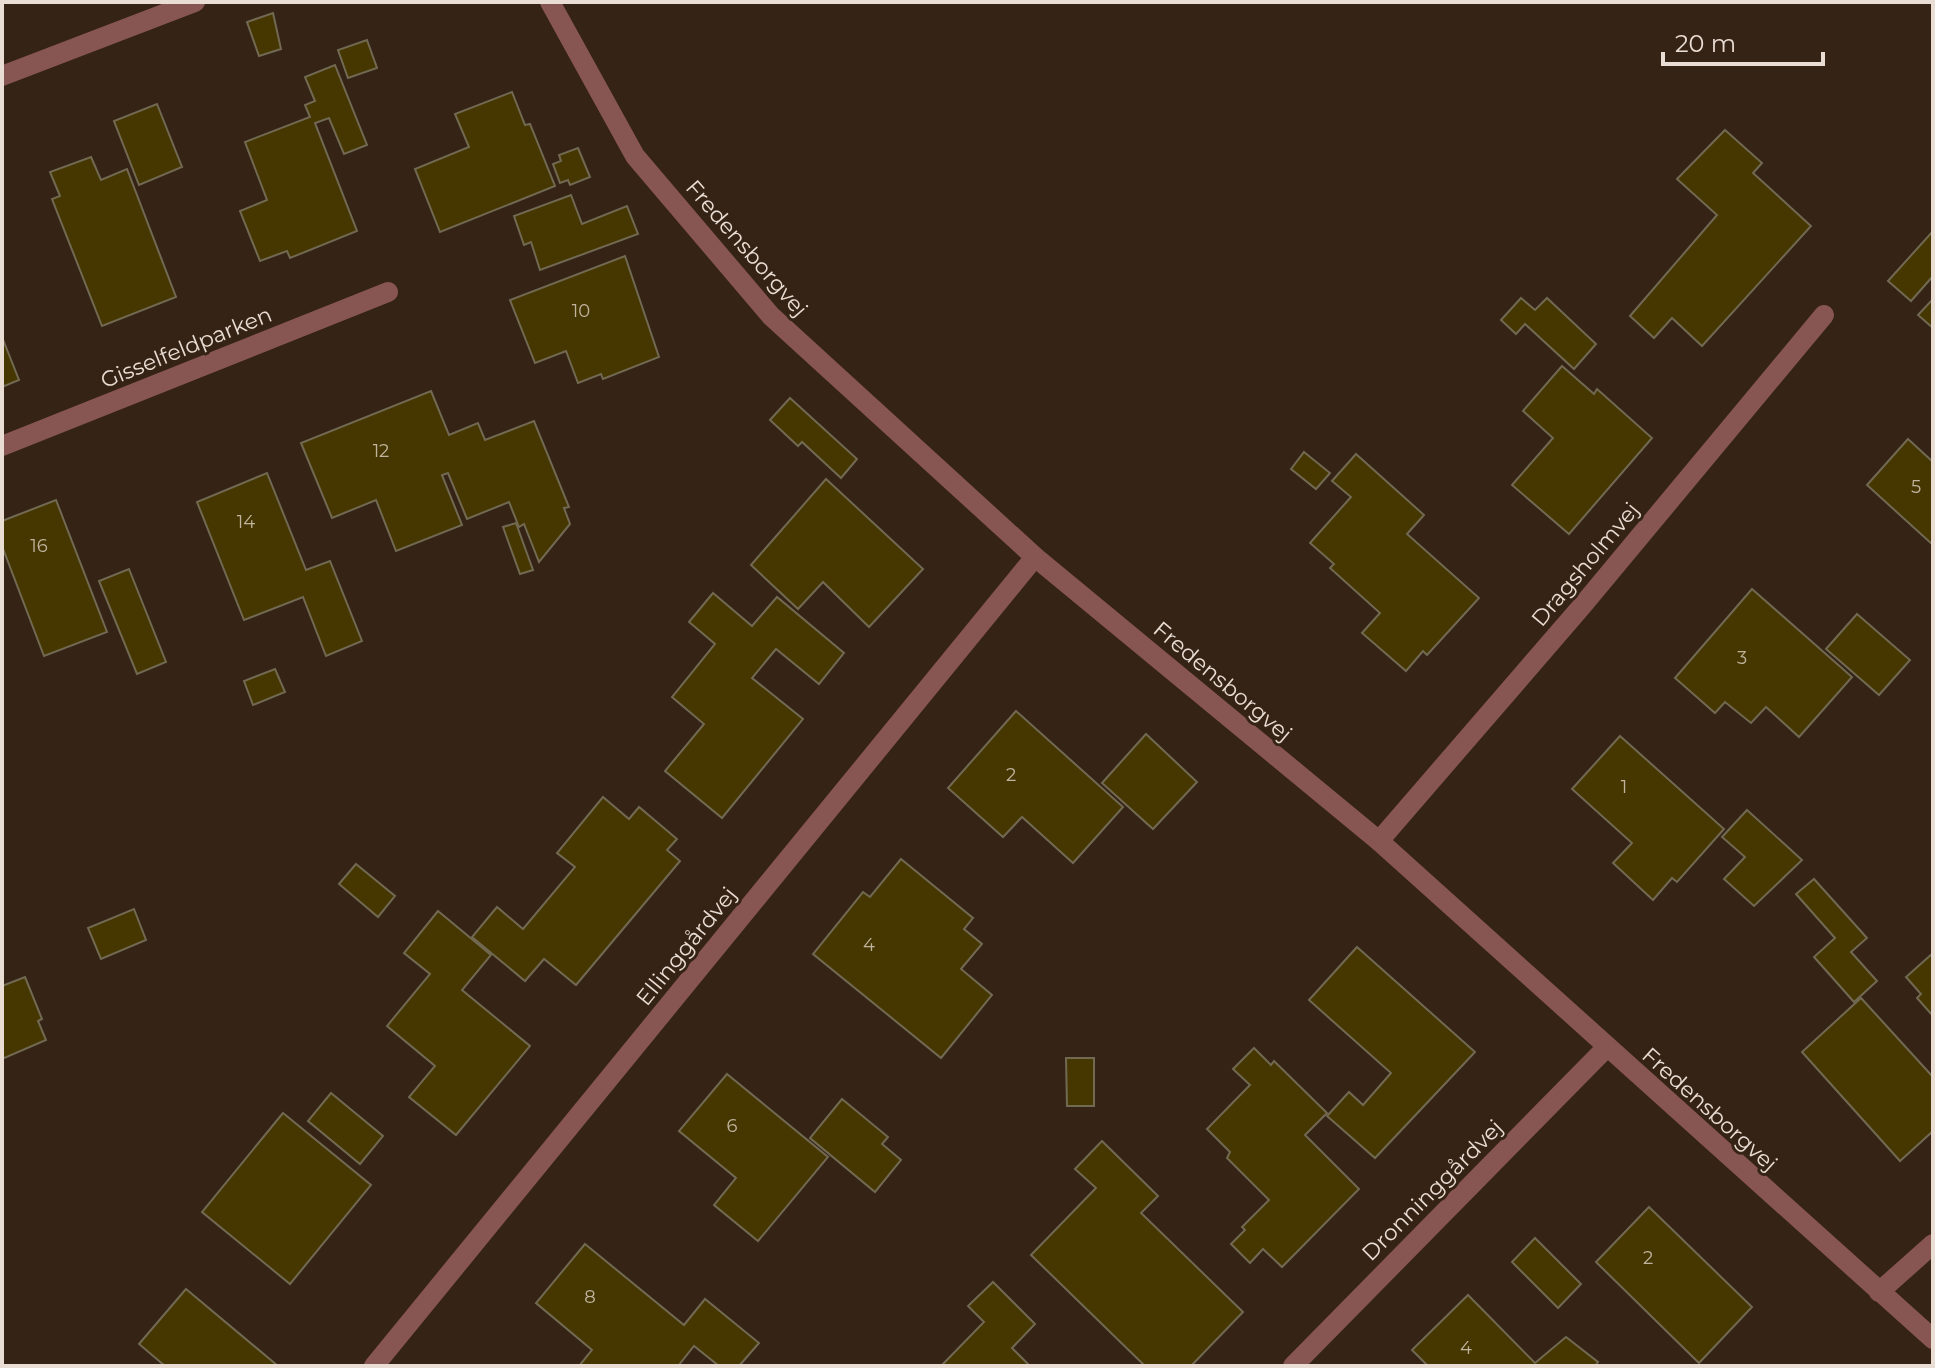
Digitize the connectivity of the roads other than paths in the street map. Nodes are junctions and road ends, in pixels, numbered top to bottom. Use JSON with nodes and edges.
{"nodes":[{"id":1,"x":195,"y":2,"type":"edge"},
{"id":2,"x":550,"y":2,"type":"edge"},
{"id":3,"x":2,"y":76,"type":"edge"},
{"id":4,"x":388,"y":292,"type":"dead end"},
{"id":5,"x":1824,"y":315,"type":"dead end"},
{"id":6,"x":2,"y":446,"type":"edge"},
{"id":7,"x":1035,"y":557,"type":"junction"},
{"id":8,"x":1379,"y":841,"type":"junction"},
{"id":9,"x":1606,"y":1048,"type":"junction"},
{"id":10,"x":1933,"y":1244,"type":"edge"},
{"id":11,"x":1879,"y":1292,"type":"junction"},
{"id":12,"x":1933,"y":1339,"type":"edge"},
{"id":13,"x":374,"y":1366,"type":"edge"},
{"id":14,"x":1293,"y":1366,"type":"edge"}],
"edges":[{"from":1,"to":3,"type":"street"},
{"from":2,"to":7,"type":"street","name":"Fredensborgvej"},
{"from":4,"to":6,"type":"street","name":"Gisselfeldparken"},
{"from":5,"to":8,"type":"street","name":"Dragsholmvej"},
{"from":7,"to":8,"type":"street","name":"Fredensborgvej"},
{"from":7,"to":13,"type":"street","name":"Ellinggårdvej"},
{"from":8,"to":9,"type":"street","name":"Fredensborgvej"},
{"from":9,"to":11,"type":"street","name":"Fredensborgvej"},
{"from":9,"to":14,"type":"street","name":"Dronninggårdvej"},
{"from":10,"to":11,"type":"street"},
{"from":11,"to":12,"type":"street","name":"Fredensborgvej"}]}
